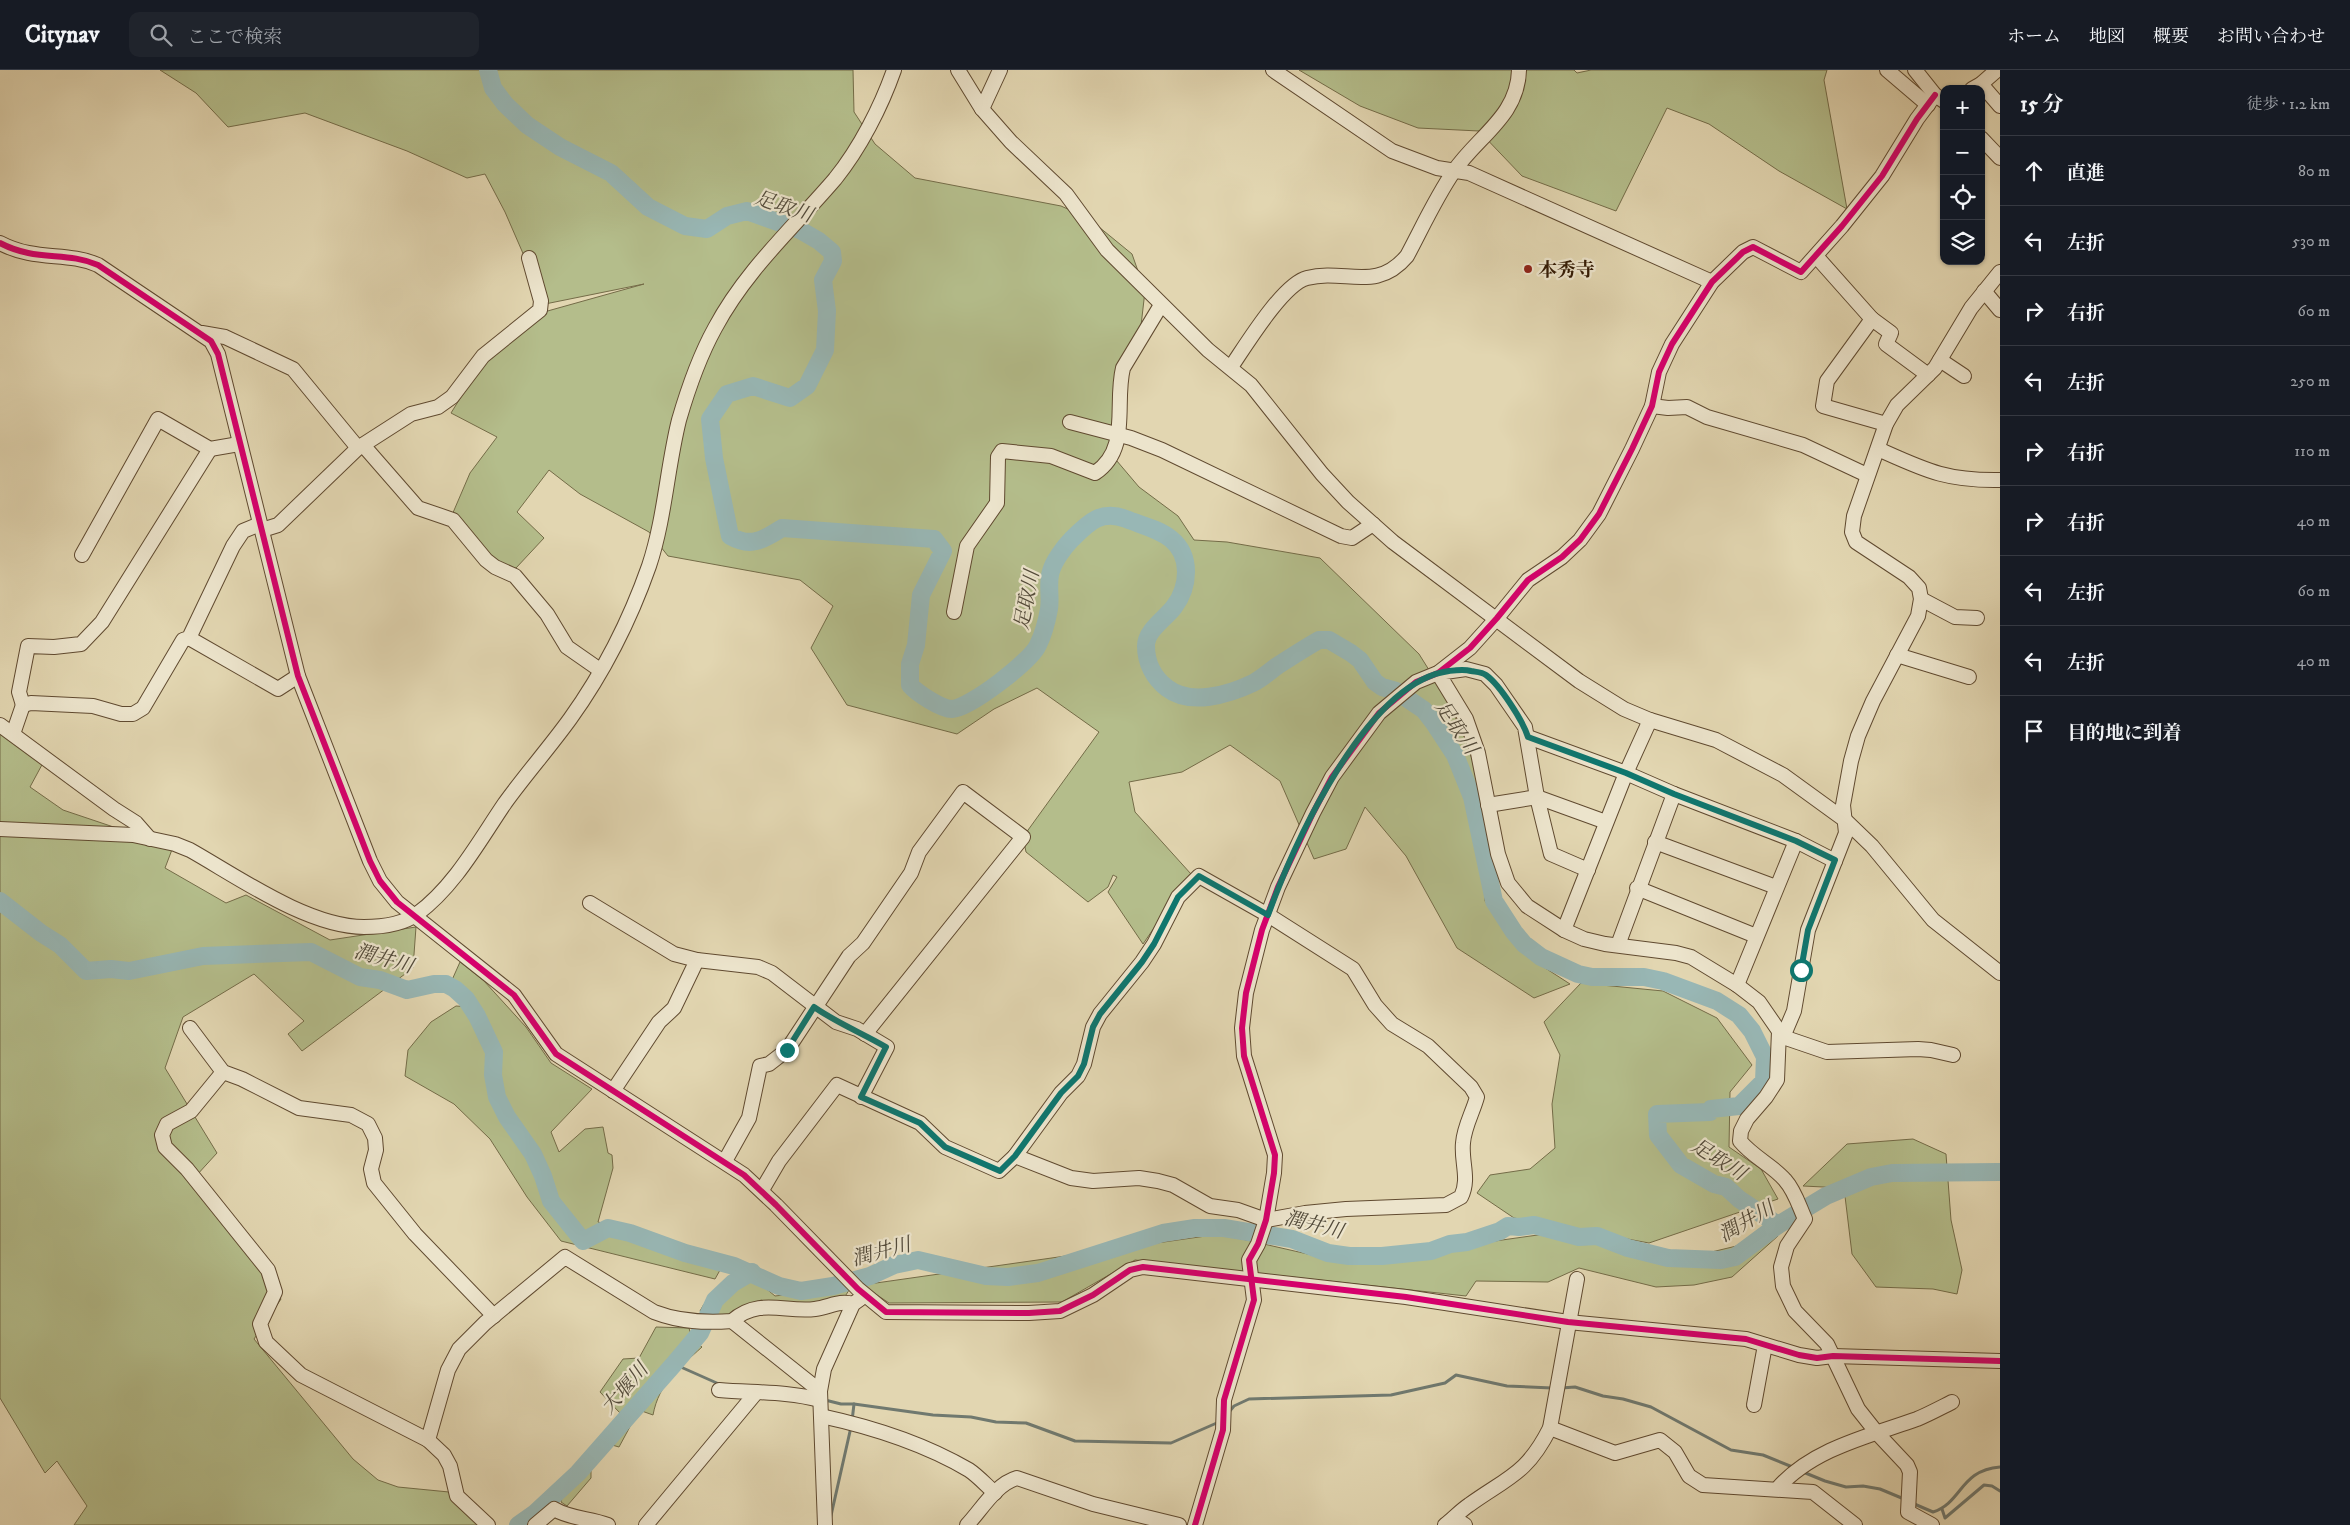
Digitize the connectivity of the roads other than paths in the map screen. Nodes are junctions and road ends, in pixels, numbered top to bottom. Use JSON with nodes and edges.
{"nodes":[{"id":1,"x":894,"y":70,"type":"edge"},
{"id":2,"x":958,"y":70,"type":"edge"},
{"id":3,"x":1000,"y":70,"type":"edge"},
{"id":4,"x":1273,"y":70,"type":"edge"},
{"id":5,"x":1520,"y":70,"type":"edge"},
{"id":6,"x":1887,"y":70,"type":"edge"},
{"id":7,"x":1915,"y":70,"type":"edge"},
{"id":8,"x":1997,"y":70,"type":"edge"},
{"id":9,"x":1979,"y":85,"type":"edge"},
{"id":10,"x":1985,"y":94,"type":"edge"},
{"id":11,"x":1936,"y":100,"type":"edge"},
{"id":12,"x":2000,"y":106,"type":"edge"},
{"id":13,"x":982,"y":109,"type":"junction"},
{"id":14,"x":1985,"y":142,"type":"edge"},
{"id":15,"x":2000,"y":158,"type":"edge"},
{"id":16,"x":1454,"y":171,"type":"junction"},
{"id":17,"x":0,"y":243,"type":"edge"},
{"id":18,"x":1816,"y":256,"type":"junction"},
{"id":19,"x":529,"y":258,"type":"dead end"},
{"id":20,"x":2000,"y":272,"type":"edge"},
{"id":21,"x":1712,"y":282,"type":"junction"},
{"id":22,"x":1984,"y":291,"type":"junction"},
{"id":23,"x":1161,"y":306,"type":"junction"},
{"id":24,"x":2000,"y":310,"type":"edge"},
{"id":25,"x":1872,"y":319,"type":"junction"},
{"id":26,"x":202,"y":333,"type":"junction"},
{"id":27,"x":1940,"y":360,"type":"junction"},
{"id":28,"x":1230,"y":366,"type":"junction"},
{"id":29,"x":1928,"y":375,"type":"junction"},
{"id":30,"x":1964,"y":376,"type":"dead end"},
{"id":31,"x":1652,"y":406,"type":"junction"},
{"id":32,"x":1070,"y":422,"type":"dead end"},
{"id":33,"x":1886,"y":424,"type":"junction"},
{"id":34,"x":1119,"y":435,"type":"junction"},
{"id":35,"x":239,"y":444,"type":"junction"},
{"id":36,"x":360,"y":447,"type":"junction"},
{"id":37,"x":210,"y":449,"type":"junction"},
{"id":38,"x":1878,"y":449,"type":"junction"},
{"id":39,"x":1867,"y":475,"type":"junction"},
{"id":40,"x":2000,"y":480,"type":"edge"},
{"id":41,"x":1373,"y":524,"type":"junction"},
{"id":42,"x":261,"y":527,"type":"junction"},
{"id":43,"x":82,"y":555,"type":"dead end"},
{"id":44,"x":1921,"y":599,"type":"junction"},
{"id":45,"x":954,"y":612,"type":"dead end"},
{"id":46,"x":1497,"y":618,"type":"junction"},
{"id":47,"x":1977,"y":618,"type":"dead end"},
{"id":48,"x":189,"y":638,"type":"junction"},
{"id":49,"x":1897,"y":655,"type":"junction"},
{"id":50,"x":600,"y":670,"type":"junction"},
{"id":51,"x":1438,"y":673,"type":"junction"},
{"id":52,"x":298,"y":676,"type":"junction"},
{"id":53,"x":1969,"y":677,"type":"dead end"},
{"id":54,"x":23,"y":705,"type":"junction"},
{"id":55,"x":1650,"y":720,"type":"junction"},
{"id":56,"x":0,"y":725,"type":"edge"},
{"id":57,"x":13,"y":734,"type":"junction"},
{"id":58,"x":1528,"y":737,"type":"junction"},
{"id":59,"x":1626,"y":773,"type":"junction"},
{"id":60,"x":1674,"y":794,"type":"junction"},
{"id":61,"x":1537,"y":797,"type":"junction"},
{"id":62,"x":1488,"y":805,"type":"junction"},
{"id":63,"x":1845,"y":820,"type":"junction"},
{"id":64,"x":1606,"y":822,"type":"junction"},
{"id":65,"x":0,"y":829,"type":"edge"},
{"id":66,"x":150,"y":839,"type":"junction"},
{"id":67,"x":1796,"y":841,"type":"junction"},
{"id":68,"x":1655,"y":842,"type":"junction"},
{"id":69,"x":1835,"y":860,"type":"junction"},
{"id":70,"x":1588,"y":870,"type":"junction"},
{"id":71,"x":1776,"y":887,"type":"junction"},
{"id":72,"x":1638,"y":888,"type":"junction"},
{"id":73,"x":590,"y":903,"type":"dead end"},
{"id":74,"x":1268,"y":915,"type":"junction"},
{"id":75,"x":415,"y":916,"type":"junction"},
{"id":76,"x":1564,"y":930,"type":"junction"},
{"id":77,"x":1756,"y":936,"type":"junction"},
{"id":78,"x":1618,"y":945,"type":"junction"},
{"id":79,"x":697,"y":960,"type":"junction"},
{"id":80,"x":2000,"y":973,"type":"edge"},
{"id":81,"x":1737,"y":985,"type":"junction"},
{"id":82,"x":814,"y":1007,"type":"junction"},
{"id":83,"x":190,"y":1028,"type":"dead end"},
{"id":84,"x":864,"y":1034,"type":"junction"},
{"id":85,"x":1781,"y":1034,"type":"junction"},
{"id":86,"x":1953,"y":1055,"type":"dead end"},
{"id":87,"x":223,"y":1072,"type":"junction"},
{"id":88,"x":613,"y":1091,"type":"junction"},
{"id":89,"x":861,"y":1097,"type":"junction"},
{"id":90,"x":1015,"y":1156,"type":"junction"},
{"id":91,"x":725,"y":1161,"type":"junction"},
{"id":92,"x":762,"y":1190,"type":"junction"},
{"id":93,"x":1265,"y":1222,"type":"junction"},
{"id":94,"x":1577,"y":1279,"type":"dead end"},
{"id":95,"x":1253,"y":1282,"type":"junction"},
{"id":96,"x":858,"y":1296,"type":"junction"},
{"id":97,"x":494,"y":1316,"type":"junction"},
{"id":98,"x":726,"y":1321,"type":"junction"},
{"id":99,"x":1568,"y":1322,"type":"junction"},
{"id":100,"x":1765,"y":1345,"type":"junction"},
{"id":101,"x":1833,"y":1356,"type":"junction"},
{"id":102,"x":2000,"y":1361,"type":"edge"},
{"id":103,"x":719,"y":1390,"type":"dead end"},
{"id":104,"x":755,"y":1394,"type":"junction"},
{"id":105,"x":820,"y":1395,"type":"junction"},
{"id":106,"x":1952,"y":1402,"type":"dead end"},
{"id":107,"x":1754,"y":1405,"type":"dead end"},
{"id":108,"x":821,"y":1416,"type":"junction"},
{"id":109,"x":1550,"y":1428,"type":"junction"},
{"id":110,"x":1876,"y":1433,"type":"junction"},
{"id":111,"x":428,"y":1440,"type":"junction"},
{"id":112,"x":1778,"y":1488,"type":"junction"},
{"id":113,"x":995,"y":1493,"type":"junction"},
{"id":114,"x":824,"y":1522,"type":"edge"},
{"id":115,"x":1455,"y":1522,"type":"edge"},
{"id":116,"x":488,"y":1525,"type":"edge"},
{"id":117,"x":535,"y":1525,"type":"edge"},
{"id":118,"x":608,"y":1525,"type":"edge"},
{"id":119,"x":646,"y":1525,"type":"edge"},
{"id":120,"x":967,"y":1525,"type":"edge"},
{"id":121,"x":1179,"y":1525,"type":"edge"},
{"id":122,"x":1195,"y":1525,"type":"edge"},
{"id":123,"x":1855,"y":1525,"type":"edge"},
{"id":124,"x":1932,"y":1525,"type":"edge"}],
"edges":[{"from":1,"to":50,"type":"street"},
{"from":2,"to":13,"type":"street"},
{"from":3,"to":13,"type":"street"},
{"from":4,"to":16,"type":"street"},
{"from":5,"to":16,"type":"street"},
{"from":6,"to":11,"type":"street"},
{"from":7,"to":11,"type":"street"},
{"from":8,"to":9,"type":"street"},
{"from":10,"to":12,"type":"street"},
{"from":11,"to":18,"type":"street"},
{"from":13,"to":23,"type":"street"},
{"from":14,"to":15,"type":"street"},
{"from":16,"to":21,"type":"street"},
{"from":16,"to":28,"type":"street"},
{"from":17,"to":26,"type":"street"},
{"from":18,"to":21,"type":"street"},
{"from":18,"to":25,"type":"street"},
{"from":19,"to":36,"type":"street"},
{"from":20,"to":22,"type":"street"},
{"from":21,"to":31,"type":"street"},
{"from":22,"to":24,"type":"street"},
{"from":22,"to":27,"type":"street"},
{"from":23,"to":28,"type":"street"},
{"from":23,"to":34,"type":"street"},
{"from":25,"to":29,"type":"street"},
{"from":25,"to":33,"type":"street"},
{"from":26,"to":35,"type":"street"},
{"from":26,"to":36,"type":"street"},
{"from":27,"to":29,"type":"street"},
{"from":27,"to":30,"type":"street"},
{"from":28,"to":41,"type":"street"},
{"from":29,"to":33,"type":"street"},
{"from":31,"to":39,"type":"street"},
{"from":31,"to":46,"type":"street"},
{"from":32,"to":34,"type":"street"},
{"from":33,"to":38,"type":"street"},
{"from":34,"to":41,"type":"street"},
{"from":34,"to":45,"type":"street"},
{"from":35,"to":37,"type":"street"},
{"from":35,"to":42,"type":"street"},
{"from":36,"to":42,"type":"street"},
{"from":36,"to":50,"type":"street"},
{"from":37,"to":43,"type":"street"},
{"from":37,"to":54,"type":"street"},
{"from":38,"to":39,"type":"street"},
{"from":38,"to":40,"type":"street"},
{"from":39,"to":44,"type":"street"},
{"from":41,"to":46,"type":"street"},
{"from":42,"to":48,"type":"street"},
{"from":42,"to":52,"type":"street"},
{"from":44,"to":47,"type":"street"},
{"from":44,"to":49,"type":"street"},
{"from":46,"to":51,"type":"street"},
{"from":46,"to":55,"type":"street"},
{"from":48,"to":52,"type":"street"},
{"from":48,"to":54,"type":"street"},
{"from":49,"to":53,"type":"street"},
{"from":49,"to":63,"type":"street"},
{"from":50,"to":75,"type":"street"},
{"from":51,"to":58,"type":"street"},
{"from":51,"to":62,"type":"street"},
{"from":51,"to":74,"type":"street"},
{"from":52,"to":75,"type":"street"},
{"from":54,"to":57,"type":"street"},
{"from":55,"to":59,"type":"street"},
{"from":55,"to":63,"type":"street"},
{"from":56,"to":57,"type":"street"},
{"from":57,"to":66,"type":"street"},
{"from":58,"to":59,"type":"street"},
{"from":58,"to":61,"type":"street"},
{"from":59,"to":60,"type":"street"},
{"from":59,"to":64,"type":"street"},
{"from":60,"to":67,"type":"street"},
{"from":60,"to":68,"type":"street"},
{"from":61,"to":62,"type":"street"},
{"from":61,"to":64,"type":"street"},
{"from":61,"to":70,"type":"street"},
{"from":62,"to":76,"type":"street"},
{"from":63,"to":69,"type":"street"},
{"from":63,"to":80,"type":"street"},
{"from":64,"to":70,"type":"street"},
{"from":65,"to":66,"type":"street"},
{"from":66,"to":75,"type":"street"},
{"from":67,"to":69,"type":"street"},
{"from":67,"to":71,"type":"street"},
{"from":68,"to":71,"type":"street"},
{"from":68,"to":72,"type":"street"},
{"from":69,"to":85,"type":"street"},
{"from":70,"to":76,"type":"street"},
{"from":71,"to":77,"type":"street"},
{"from":72,"to":77,"type":"street"},
{"from":72,"to":78,"type":"street"},
{"from":73,"to":79,"type":"street"},
{"from":74,"to":90,"type":"street"},
{"from":74,"to":93,"type":"street"},
{"from":74,"to":93,"type":"street"},
{"from":75,"to":88,"type":"street"},
{"from":76,"to":78,"type":"street"},
{"from":77,"to":81,"type":"street"},
{"from":78,"to":81,"type":"street"},
{"from":79,"to":82,"type":"street"},
{"from":79,"to":88,"type":"street"},
{"from":81,"to":85,"type":"street"},
{"from":82,"to":84,"type":"street"},
{"from":82,"to":84,"type":"street"},
{"from":82,"to":91,"type":"street"},
{"from":83,"to":87,"type":"street"},
{"from":84,"to":89,"type":"street"},
{"from":85,"to":86,"type":"street"},
{"from":85,"to":101,"type":"street"},
{"from":87,"to":97,"type":"street"},
{"from":87,"to":111,"type":"street"},
{"from":88,"to":91,"type":"street"},
{"from":89,"to":90,"type":"street"},
{"from":89,"to":92,"type":"street"},
{"from":90,"to":93,"type":"street"},
{"from":91,"to":92,"type":"street"},
{"from":92,"to":96,"type":"street"},
{"from":93,"to":95,"type":"street"},
{"from":94,"to":99,"type":"street"},
{"from":95,"to":96,"type":"street"},
{"from":95,"to":99,"type":"street"},
{"from":95,"to":122,"type":"street"},
{"from":96,"to":98,"type":"street"},
{"from":96,"to":105,"type":"street"},
{"from":97,"to":98,"type":"street"},
{"from":97,"to":111,"type":"street"},
{"from":98,"to":105,"type":"street"},
{"from":99,"to":100,"type":"street"},
{"from":99,"to":109,"type":"street"},
{"from":100,"to":101,"type":"street"},
{"from":100,"to":107,"type":"street"},
{"from":101,"to":102,"type":"street"},
{"from":101,"to":110,"type":"street"},
{"from":103,"to":104,"type":"street"},
{"from":104,"to":105,"type":"street"},
{"from":104,"to":119,"type":"street"},
{"from":105,"to":108,"type":"street"},
{"from":106,"to":110,"type":"street"},
{"from":108,"to":113,"type":"street"},
{"from":108,"to":114,"type":"street"},
{"from":109,"to":112,"type":"street"},
{"from":109,"to":115,"type":"street"},
{"from":110,"to":112,"type":"street"},
{"from":110,"to":124,"type":"street"},
{"from":111,"to":116,"type":"street"},
{"from":112,"to":123,"type":"street"},
{"from":113,"to":120,"type":"street"},
{"from":113,"to":121,"type":"street"},
{"from":117,"to":118,"type":"street"}]}
